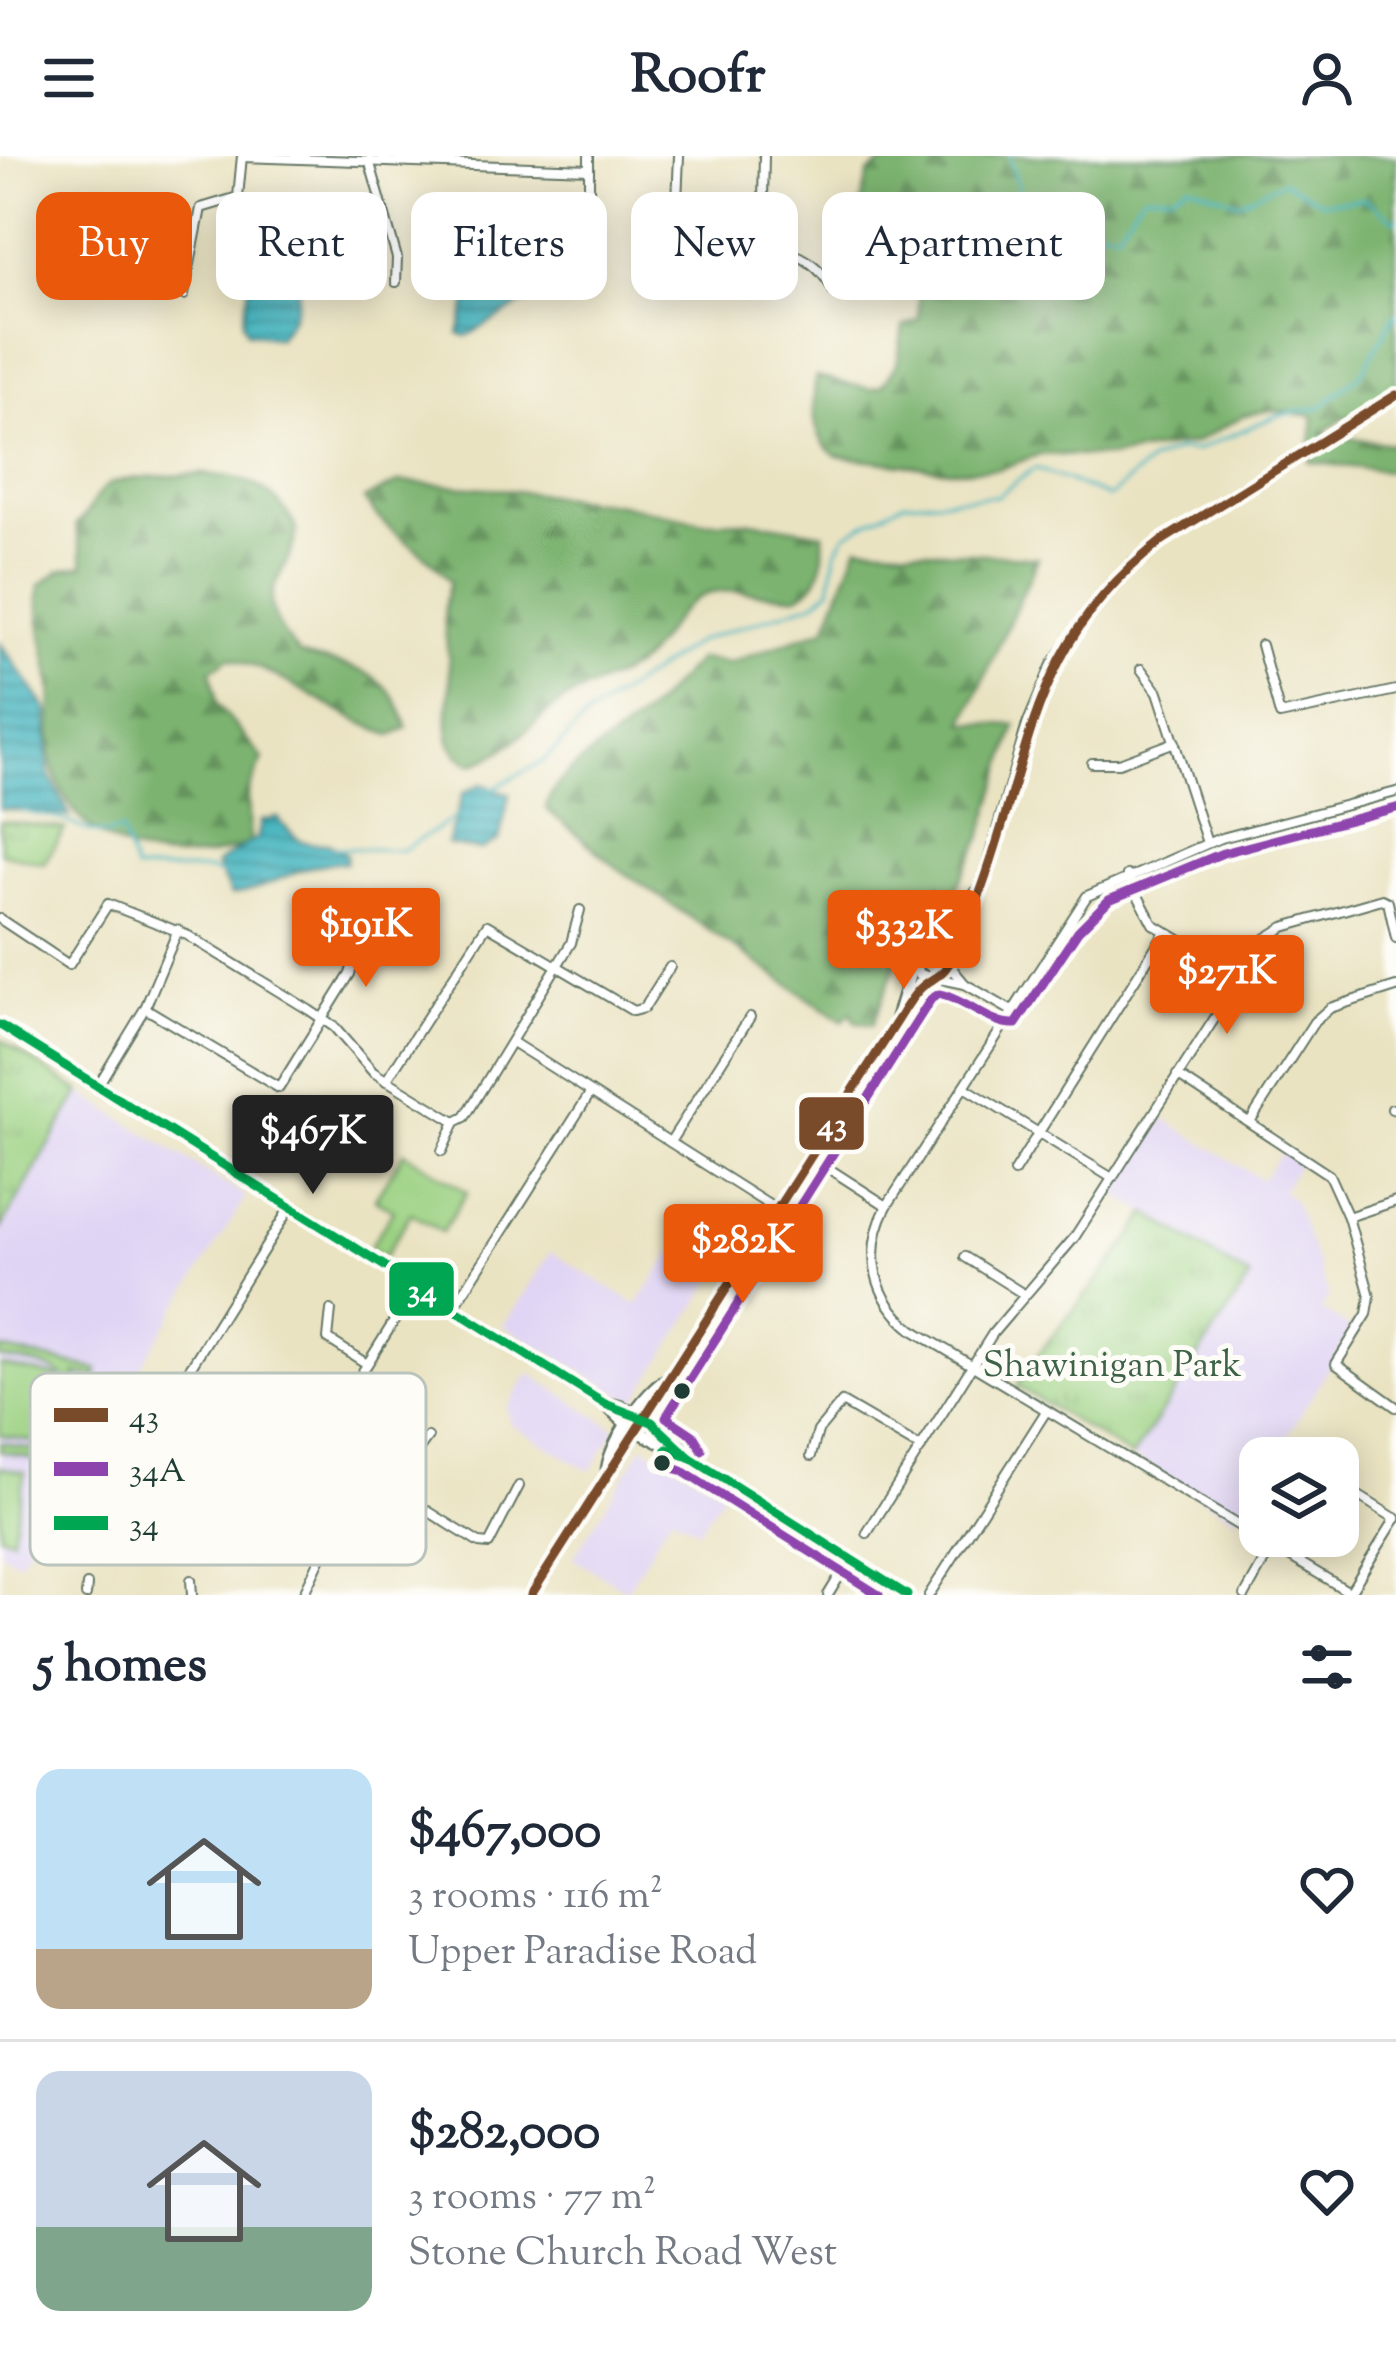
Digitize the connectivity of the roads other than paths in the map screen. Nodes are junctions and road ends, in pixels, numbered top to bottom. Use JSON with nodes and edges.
{"nodes":[{"id":1,"x":589,"y":156,"type":"edge"},
{"id":2,"x":679,"y":156,"type":"edge"},
{"id":3,"x":764,"y":156,"type":"edge"},
{"id":4,"x":242,"y":157,"type":"edge"},
{"id":5,"x":328,"y":158,"type":"edge"},
{"id":6,"x":415,"y":159,"type":"edge"},
{"id":7,"x":370,"y":160,"type":"junction"},
{"id":8,"x":500,"y":160,"type":"edge"},
{"id":9,"x":589,"y":169,"type":"junction"},
{"id":10,"x":589,"y":192,"type":"edge"},
{"id":11,"x":677,"y":192,"type":"edge"},
{"id":12,"x":763,"y":192,"type":"edge"},
{"id":13,"x":192,"y":251,"type":"edge"},
{"id":14,"x":798,"y":256,"type":"edge"},
{"id":15,"x":822,"y":274,"type":"edge"},
{"id":16,"x":396,"y":282,"type":"dead end"},
{"id":17,"x":1396,"y":395,"type":"edge"},
{"id":18,"x":1261,"y":645,"type":"dead end"},
{"id":19,"x":1142,"y":669,"type":"dead end"},
{"id":20,"x":1396,"y":690,"type":"edge"},
{"id":21,"x":1174,"y":742,"type":"junction"},
{"id":22,"x":1092,"y":764,"type":"dead end"},
{"id":23,"x":1396,"y":792,"type":"edge"},
{"id":24,"x":1207,"y":843,"type":"junction"},
{"id":25,"x":1127,"y":875,"type":"junction"},
{"id":26,"x":979,"y":889,"type":"junction"},
{"id":27,"x":580,"y":910,"type":"dead end"},
{"id":28,"x":0,"y":920,"type":"edge"},
{"id":29,"x":178,"y":930,"type":"junction"},
{"id":30,"x":1165,"y":932,"type":"junction"},
{"id":31,"x":1396,"y":938,"type":"edge"},
{"id":32,"x":360,"y":941,"type":"dead end"},
{"id":33,"x":931,"y":946,"type":"junction"},
{"id":34,"x":946,"y":960,"type":"junction"},
{"id":35,"x":914,"y":962,"type":"junction"},
{"id":36,"x":557,"y":965,"type":"junction"},
{"id":37,"x":670,"y":967,"type":"dead end"},
{"id":38,"x":1239,"y":976,"type":"junction"},
{"id":39,"x":934,"y":978,"type":"junction"},
{"id":40,"x":965,"y":984,"type":"junction"},
{"id":41,"x":1396,"y":987,"type":"edge"},
{"id":42,"x":145,"y":1009,"type":"junction"},
{"id":43,"x":1010,"y":1010,"type":"junction"},
{"id":44,"x":750,"y":1017,"type":"dead end"},
{"id":45,"x":322,"y":1019,"type":"junction"},
{"id":46,"x":896,"y":1023,"type":"junction"},
{"id":47,"x":0,"y":1025,"type":"edge"},
{"id":48,"x":512,"y":1042,"type":"junction"},
{"id":49,"x":1177,"y":1075,"type":"junction"},
{"id":50,"x":386,"y":1081,"type":"junction"},
{"id":51,"x":97,"y":1087,"type":"junction"},
{"id":52,"x":964,"y":1087,"type":"junction"},
{"id":53,"x":591,"y":1092,"type":"junction"},
{"id":54,"x":1251,"y":1120,"type":"junction"},
{"id":55,"x":455,"y":1122,"type":"junction"},
{"id":56,"x":1039,"y":1133,"type":"junction"},
{"id":57,"x":670,"y":1142,"type":"junction"},
{"id":58,"x":442,"y":1151,"type":"dead end"},
{"id":59,"x":811,"y":1157,"type":"junction"},
{"id":60,"x":1014,"y":1172,"type":"dead end"},
{"id":61,"x":1112,"y":1178,"type":"junction"},
{"id":62,"x":1396,"y":1201,"type":"edge"},
{"id":63,"x":887,"y":1206,"type":"junction"},
{"id":64,"x":289,"y":1209,"type":"junction"},
{"id":65,"x":777,"y":1210,"type":"junction"},
{"id":66,"x":1348,"y":1217,"type":"junction"},
{"id":67,"x":965,"y":1257,"type":"dead end"},
{"id":68,"x":414,"y":1289,"type":"junction"},
{"id":69,"x":1025,"y":1295,"type":"junction"},
{"id":70,"x":331,"y":1310,"type":"dead end"},
{"id":71,"x":451,"y":1312,"type":"junction"},
{"id":72,"x":367,"y":1364,"type":"junction"},
{"id":73,"x":973,"y":1367,"type":"junction"},
{"id":74,"x":188,"y":1373,"type":"edge"},
{"id":75,"x":362,"y":1373,"type":"edge"},
{"id":76,"x":1396,"y":1406,"type":"edge"},
{"id":77,"x":1045,"y":1413,"type":"junction"},
{"id":78,"x":637,"y":1424,"type":"junction"},
{"id":79,"x":428,"y":1437,"type":"dead end"},
{"id":80,"x":426,"y":1440,"type":"edge"},
{"id":81,"x":921,"y":1448,"type":"junction"},
{"id":82,"x":811,"y":1456,"type":"dead end"},
{"id":83,"x":519,"y":1486,"type":"dead end"},
{"id":84,"x":1359,"y":1496,"type":"edge"},
{"id":85,"x":426,"y":1509,"type":"edge"},
{"id":86,"x":1396,"y":1518,"type":"edge"},
{"id":87,"x":1239,"y":1528,"type":"edge"},
{"id":88,"x":866,"y":1533,"type":"dead end"},
{"id":89,"x":1266,"y":1557,"type":"edge"},
{"id":90,"x":1289,"y":1557,"type":"edge"},
{"id":91,"x":850,"y":1559,"type":"junction"},
{"id":92,"x":316,"y":1565,"type":"edge"},
{"id":93,"x":191,"y":1580,"type":"dead end"},
{"id":94,"x":1352,"y":1594,"type":"edge"},
{"id":95,"x":192,"y":1595,"type":"edge"},
{"id":96,"x":303,"y":1595,"type":"edge"},
{"id":97,"x":531,"y":1595,"type":"edge"},
{"id":98,"x":828,"y":1595,"type":"edge"},
{"id":99,"x":907,"y":1595,"type":"edge"},
{"id":100,"x":928,"y":1595,"type":"edge"},
{"id":101,"x":1245,"y":1595,"type":"edge"}],
"edges":[{"from":1,"to":9,"type":"street"},
{"from":2,"to":11,"type":"street"},
{"from":3,"to":12,"type":"street"},
{"from":4,"to":5,"type":"street"},
{"from":4,"to":13,"type":"street"},
{"from":5,"to":7,"type":"street"},
{"from":6,"to":7,"type":"street"},
{"from":6,"to":8,"type":"street"},
{"from":7,"to":16,"type":"street"},
{"from":8,"to":9,"type":"street"},
{"from":9,"to":10,"type":"street"},
{"from":14,"to":15,"type":"street"},
{"from":17,"to":26,"type":"main road"},
{"from":18,"to":20,"type":"street"},
{"from":19,"to":21,"type":"street"},
{"from":21,"to":22,"type":"street"},
{"from":21,"to":24,"type":"street"},
{"from":23,"to":24,"type":"street"},
{"from":24,"to":25,"type":"street"},
{"from":25,"to":30,"type":"street"},
{"from":25,"to":43,"type":"street"},
{"from":26,"to":33,"type":"main road"},
{"from":26,"to":34,"type":"main road"},
{"from":27,"to":36,"type":"street"},
{"from":28,"to":29,"type":"street"},
{"from":29,"to":42,"type":"street"},
{"from":29,"to":45,"type":"street"},
{"from":30,"to":38,"type":"street"},
{"from":30,"to":56,"type":"street"},
{"from":31,"to":38,"type":"street"},
{"from":32,"to":45,"type":"street"},
{"from":33,"to":34,"type":"main road"},
{"from":33,"to":35,"type":"main road"},
{"from":34,"to":39,"type":"main road"},
{"from":34,"to":40,"type":"street"},
{"from":35,"to":39,"type":"main road"},
{"from":35,"to":46,"type":"main road"},
{"from":36,"to":37,"type":"street"},
{"from":36,"to":48,"type":"street"},
{"from":36,"to":50,"type":"street"},
{"from":38,"to":49,"type":"street"},
{"from":39,"to":40,"type":"street"},
{"from":39,"to":46,"type":"main road"},
{"from":40,"to":43,"type":"street"},
{"from":41,"to":54,"type":"street"},
{"from":42,"to":45,"type":"street"},
{"from":42,"to":51,"type":"street"},
{"from":43,"to":52,"type":"street"},
{"from":44,"to":57,"type":"street"},
{"from":45,"to":50,"type":"street"},
{"from":46,"to":59,"type":"main road"},
{"from":47,"to":51,"type":"main road"},
{"from":48,"to":53,"type":"street"},
{"from":48,"to":55,"type":"street"},
{"from":49,"to":54,"type":"street"},
{"from":49,"to":61,"type":"street"},
{"from":50,"to":55,"type":"street"},
{"from":51,"to":64,"type":"main road"},
{"from":52,"to":56,"type":"street"},
{"from":52,"to":63,"type":"street"},
{"from":53,"to":57,"type":"street"},
{"from":53,"to":71,"type":"street"},
{"from":54,"to":66,"type":"street"},
{"from":55,"to":58,"type":"street"},
{"from":56,"to":60,"type":"street"},
{"from":56,"to":61,"type":"street"},
{"from":57,"to":65,"type":"street"},
{"from":59,"to":63,"type":"street"},
{"from":59,"to":65,"type":"main road"},
{"from":61,"to":69,"type":"street"},
{"from":62,"to":66,"type":"street"},
{"from":63,"to":73,"type":"street"},
{"from":64,"to":68,"type":"main road"},
{"from":64,"to":74,"type":"street"},
{"from":65,"to":78,"type":"main road"},
{"from":66,"to":76,"type":"street"},
{"from":67,"to":69,"type":"street"},
{"from":68,"to":71,"type":"main road"},
{"from":68,"to":72,"type":"street"},
{"from":69,"to":73,"type":"street"},
{"from":70,"to":72,"type":"street"},
{"from":71,"to":78,"type":"main road"},
{"from":72,"to":75,"type":"street"},
{"from":73,"to":77,"type":"street"},
{"from":73,"to":81,"type":"street"},
{"from":77,"to":87,"type":"street"},
{"from":77,"to":100,"type":"street"},
{"from":78,"to":91,"type":"main road"},
{"from":78,"to":97,"type":"main road"},
{"from":79,"to":80,"type":"street"},
{"from":81,"to":82,"type":"street"},
{"from":81,"to":88,"type":"street"},
{"from":83,"to":85,"type":"street"},
{"from":84,"to":86,"type":"street"},
{"from":86,"to":94,"type":"street"},
{"from":89,"to":101,"type":"street"},
{"from":90,"to":94,"type":"street"},
{"from":91,"to":98,"type":"street"},
{"from":91,"to":99,"type":"main road"},
{"from":92,"to":96,"type":"street"},
{"from":93,"to":95,"type":"street"}]}
